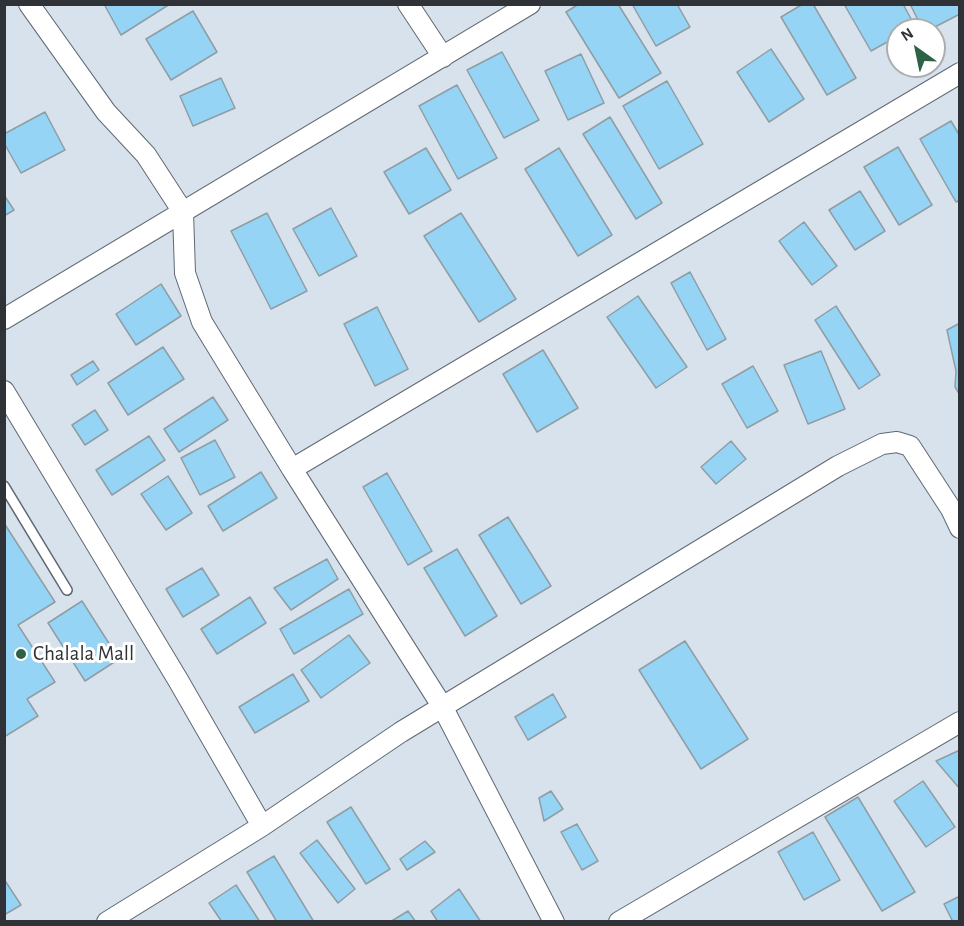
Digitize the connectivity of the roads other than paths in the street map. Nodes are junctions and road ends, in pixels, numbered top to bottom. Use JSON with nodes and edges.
{"nodes":[{"id":1,"x":29,"y":4,"type":"edge"},
{"id":2,"x":408,"y":4,"type":"edge"},
{"id":3,"x":530,"y":4,"type":"edge"},
{"id":4,"x":442,"y":57,"type":"junction"},
{"id":5,"x":960,"y":73,"type":"edge"},
{"id":6,"x":183,"y":212,"type":"junction"},
{"id":7,"x":4,"y":319,"type":"edge"},
{"id":8,"x":4,"y":391,"type":"edge"},
{"id":9,"x":292,"y":469,"type":"junction"},
{"id":10,"x":4,"y":486,"type":"edge"},
{"id":11,"x":960,"y":528,"type":"edge"},
{"id":12,"x":67,"y":590,"type":"dead end"},
{"id":13,"x":442,"y":706,"type":"junction"},
{"id":14,"x":960,"y":722,"type":"edge"},
{"id":15,"x":262,"y":826,"type":"junction"},
{"id":16,"x":108,"y":921,"type":"edge"},
{"id":17,"x":554,"y":921,"type":"edge"},
{"id":18,"x":619,"y":921,"type":"edge"}],
"edges":[{"from":1,"to":6,"type":"street"},
{"from":2,"to":4,"type":"street"},
{"from":3,"to":4,"type":"street"},
{"from":4,"to":6,"type":"street"},
{"from":5,"to":9,"type":"street"},
{"from":6,"to":7,"type":"street"},
{"from":6,"to":9,"type":"street"},
{"from":8,"to":15,"type":"street"},
{"from":9,"to":13,"type":"street"},
{"from":10,"to":12,"type":"lane"},
{"from":11,"to":13,"type":"street"},
{"from":13,"to":15,"type":"street"},
{"from":13,"to":17,"type":"street"},
{"from":14,"to":18,"type":"street"},
{"from":15,"to":16,"type":"street"}]}
